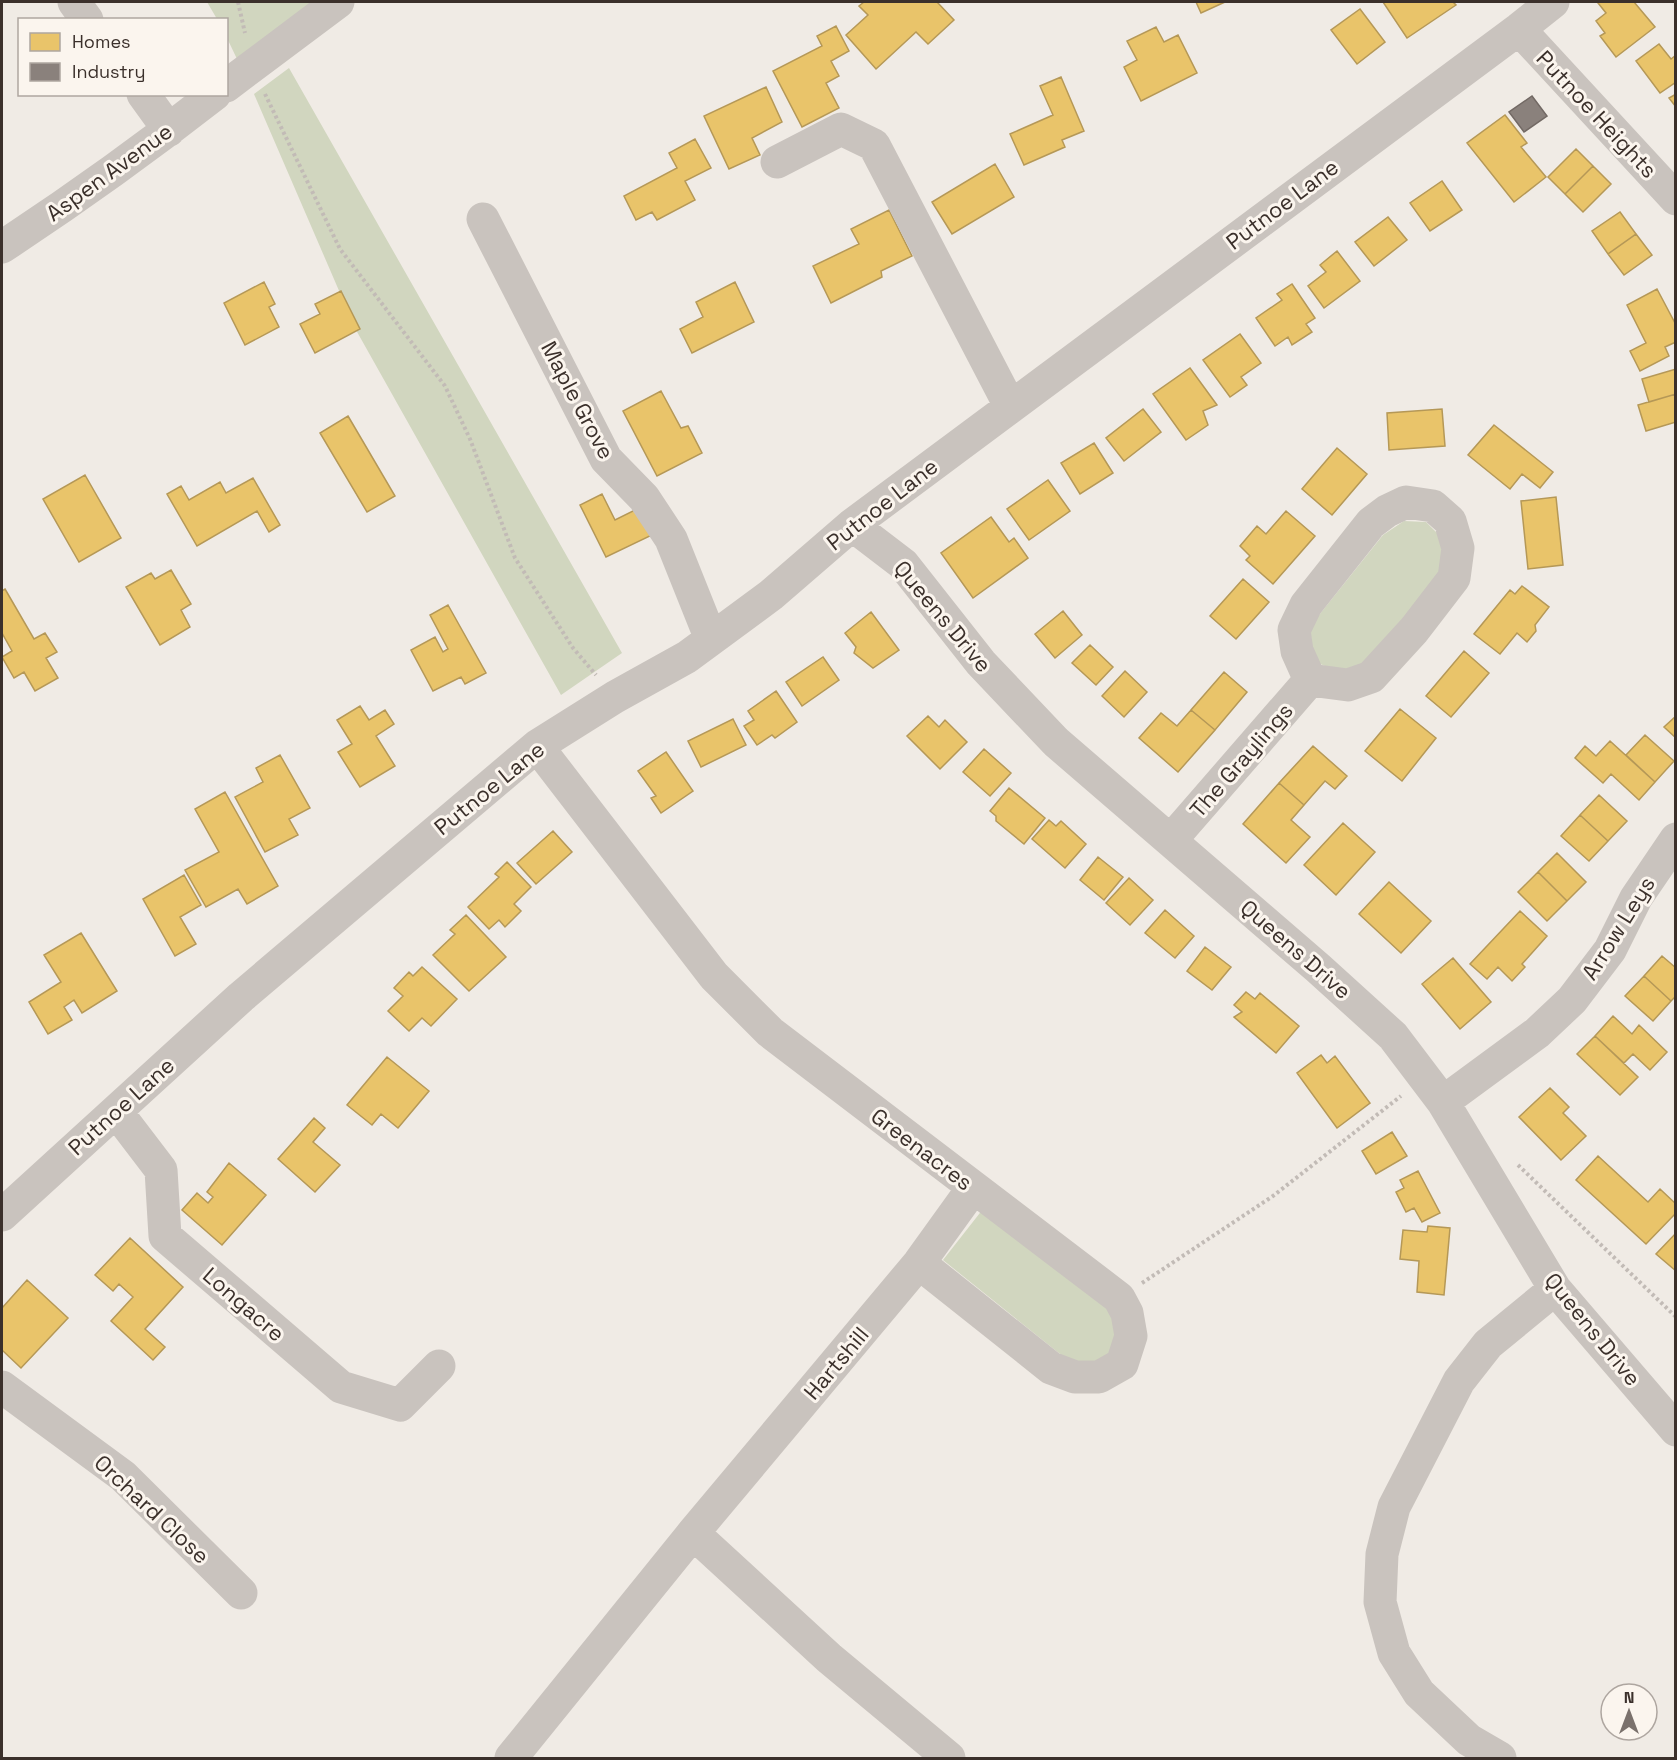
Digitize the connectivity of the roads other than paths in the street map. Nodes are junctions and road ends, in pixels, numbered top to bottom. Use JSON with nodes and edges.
{"nodes":[{"id":1,"x":74,"y":2,"type":"edge"},
{"id":2,"x":338,"y":2,"type":"edge"},
{"id":3,"x":1553,"y":2,"type":"edge"},
{"id":4,"x":86,"y":18,"type":"edge"},
{"id":5,"x":1519,"y":29,"type":"junction"},
{"id":6,"x":239,"y":76,"type":"edge"},
{"id":7,"x":144,"y":96,"type":"edge"},
{"id":8,"x":212,"y":96,"type":"edge"},
{"id":9,"x":169,"y":130,"type":"junction"},
{"id":10,"x":777,"y":162,"type":"dead end"},
{"id":11,"x":1676,"y":199,"type":"edge"},
{"id":12,"x":483,"y":219,"type":"dead end"},
{"id":13,"x":2,"y":247,"type":"edge"},
{"id":14,"x":1010,"y":406,"type":"junction"},
{"id":15,"x":852,"y":525,"type":"junction"},
{"id":16,"x":711,"y":639,"type":"junction"},
{"id":17,"x":1310,"y":680,"type":"junction"},
{"id":18,"x":537,"y":746,"type":"junction"},
{"id":19,"x":1676,"y":839,"type":"edge"},
{"id":20,"x":1172,"y":840,"type":"junction"},
{"id":21,"x":1435,"y":1090,"type":"junction"},
{"id":22,"x":116,"y":1111,"type":"junction"},
{"id":23,"x":973,"y":1188,"type":"junction"},
{"id":24,"x":2,"y":1215,"type":"edge"},
{"id":25,"x":919,"y":1263,"type":"junction"},
{"id":26,"x":1555,"y":1288,"type":"junction"},
{"id":27,"x":439,"y":1366,"type":"dead end"},
{"id":28,"x":2,"y":1387,"type":"edge"},
{"id":29,"x":1670,"y":1413,"type":"edge"},
{"id":30,"x":693,"y":1533,"type":"junction"},
{"id":31,"x":241,"y":1593,"type":"dead end"},
{"id":32,"x":511,"y":1758,"type":"edge"},
{"id":33,"x":950,"y":1758,"type":"edge"},
{"id":34,"x":1500,"y":1758,"type":"edge"}],
"edges":[{"from":1,"to":4,"type":"street"},
{"from":2,"to":6,"type":"street"},
{"from":3,"to":5,"type":"street","name":"Putnoe Lane"},
{"from":5,"to":11,"type":"street","name":"Putnoe Heights"},
{"from":5,"to":14,"type":"street","name":"Putnoe Lane"},
{"from":7,"to":9,"type":"street"},
{"from":8,"to":9,"type":"street","name":"Aspen Avenue"},
{"from":9,"to":13,"type":"street","name":"Aspen Avenue"},
{"from":10,"to":14,"type":"street"},
{"from":12,"to":16,"type":"street","name":"Maple Grove"},
{"from":14,"to":15,"type":"street","name":"Putnoe Lane"},
{"from":15,"to":16,"type":"street","name":"Putnoe Lane"},
{"from":15,"to":20,"type":"street","name":"Queens Drive"},
{"from":16,"to":18,"type":"street","name":"Putnoe Lane"},
{"from":17,"to":17,"type":"street"},
{"from":17,"to":20,"type":"street","name":"The Graylings"},
{"from":18,"to":22,"type":"street","name":"Putnoe Lane"},
{"from":18,"to":23,"type":"street","name":"Greenacres"},
{"from":19,"to":21,"type":"street","name":"Arrow Leys"},
{"from":20,"to":21,"type":"street","name":"Queens Drive"},
{"from":21,"to":26,"type":"street","name":"Queens Drive"},
{"from":22,"to":24,"type":"street","name":"Putnoe Lane"},
{"from":22,"to":27,"type":"street","name":"Longacre"},
{"from":23,"to":25,"type":"street","name":"Hartshill"},
{"from":23,"to":25,"type":"street","name":"Greenacres"},
{"from":25,"to":30,"type":"street","name":"Hartshill"},
{"from":26,"to":29,"type":"street","name":"Queens Drive"},
{"from":26,"to":34,"type":"street"},
{"from":28,"to":31,"type":"street","name":"Orchard Close"},
{"from":30,"to":32,"type":"street","name":"Hartshill"},
{"from":30,"to":33,"type":"street"}]}
